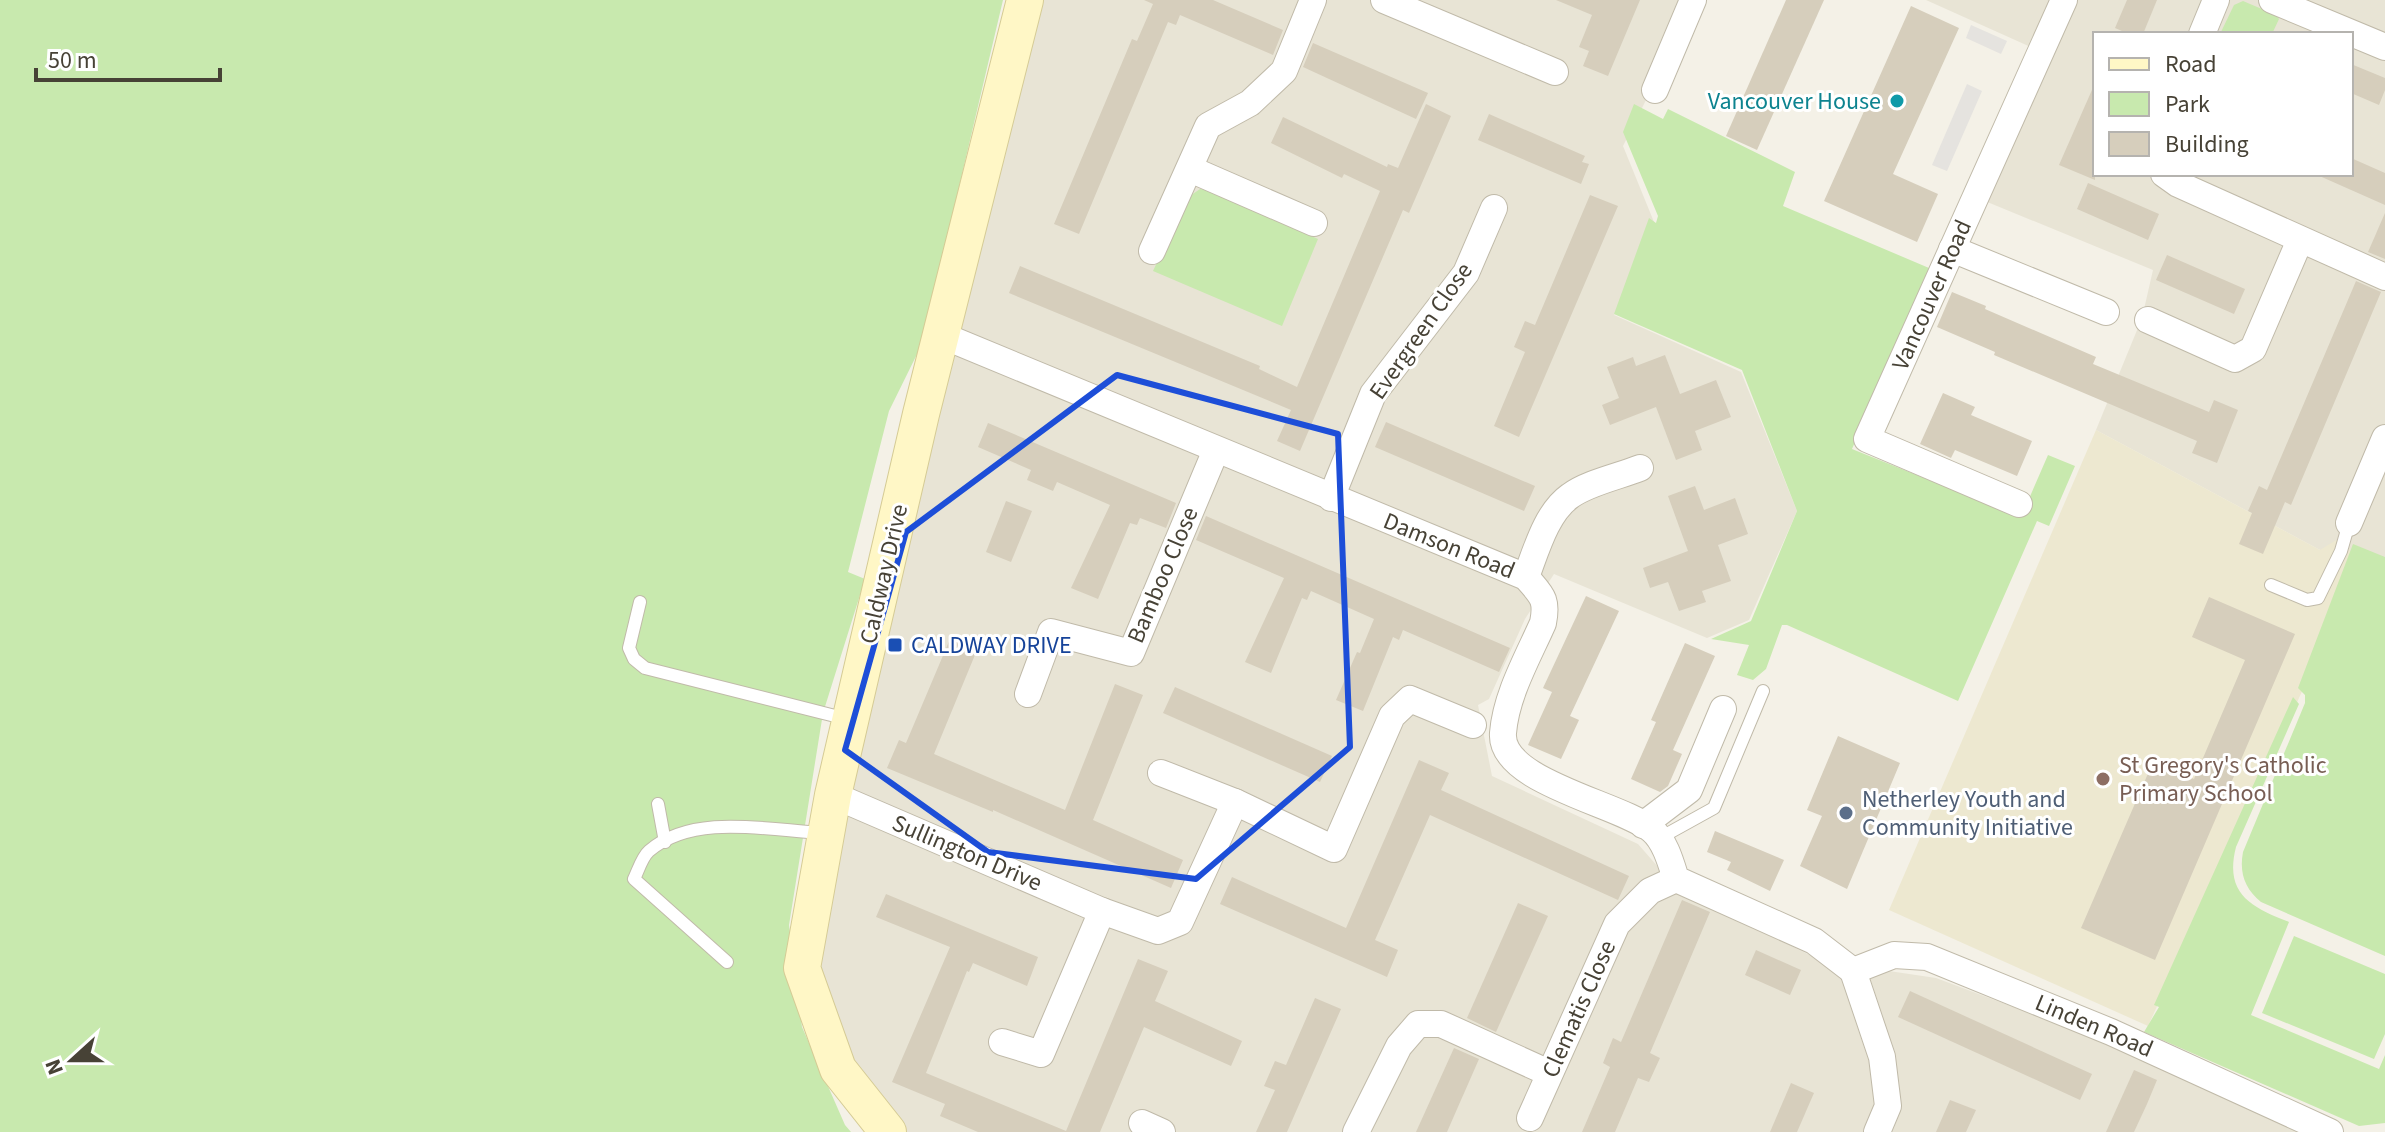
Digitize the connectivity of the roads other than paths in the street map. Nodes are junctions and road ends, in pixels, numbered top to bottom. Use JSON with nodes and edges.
{"nodes":[{"id":1,"x":1025,"y":0,"type":"edge"},
{"id":2,"x":1313,"y":0,"type":"edge"},
{"id":3,"x":1384,"y":0,"type":"edge"},
{"id":4,"x":1693,"y":0,"type":"edge"},
{"id":5,"x":2064,"y":0,"type":"edge"},
{"id":6,"x":2216,"y":0,"type":"edge"},
{"id":7,"x":2272,"y":0,"type":"edge"},
{"id":8,"x":2203,"y":32,"type":"edge"},
{"id":9,"x":2349,"y":32,"type":"edge"},
{"id":10,"x":2353,"y":34,"type":"edge"},
{"id":11,"x":2385,"y":47,"type":"edge"},
{"id":12,"x":1555,"y":72,"type":"dead end"},
{"id":13,"x":1655,"y":90,"type":"dead end"},
{"id":14,"x":1190,"y":169,"type":"junction"},
{"id":15,"x":2167,"y":176,"type":"edge"},
{"id":16,"x":1494,"y":208,"type":"dead end"},
{"id":17,"x":1314,"y":223,"type":"dead end"},
{"id":18,"x":2300,"y":240,"type":"junction"},
{"id":19,"x":1952,"y":249,"type":"junction"},
{"id":20,"x":1152,"y":251,"type":"dead end"},
{"id":21,"x":2385,"y":277,"type":"edge"},
{"id":22,"x":2106,"y":312,"type":"dead end"},
{"id":23,"x":2148,"y":320,"type":"dead end"},
{"id":24,"x":941,"y":335,"type":"junction"},
{"id":25,"x":2385,"y":438,"type":"edge"},
{"id":26,"x":1216,"y":450,"type":"junction"},
{"id":27,"x":1640,"y":468,"type":"dead end"},
{"id":28,"x":1331,"y":498,"type":"junction"},
{"id":29,"x":2019,"y":504,"type":"dead end"},
{"id":30,"x":2349,"y":523,"type":"joint"},
{"id":31,"x":1526,"y":577,"type":"junction"},
{"id":32,"x":2271,"y":585,"type":"dead end"},
{"id":33,"x":640,"y":602,"type":"dead end"},
{"id":34,"x":1763,"y":691,"type":"dead end"},
{"id":35,"x":1028,"y":694,"type":"dead end"},
{"id":36,"x":1723,"y":709,"type":"dead end"},
{"id":37,"x":851,"y":719,"type":"junction"},
{"id":38,"x":1473,"y":725,"type":"dead end"},
{"id":39,"x":1161,"y":773,"type":"dead end"},
{"id":40,"x":833,"y":795,"type":"junction"},
{"id":41,"x":1235,"y":802,"type":"junction"},
{"id":42,"x":658,"y":804,"type":"dead end"},
{"id":43,"x":1650,"y":832,"type":"junction"},
{"id":44,"x":824,"y":834,"type":"junction"},
{"id":45,"x":665,"y":842,"type":"junction"},
{"id":46,"x":1676,"y":879,"type":"junction"},
{"id":47,"x":1102,"y":911,"type":"junction"},
{"id":48,"x":727,"y":962,"type":"dead end"},
{"id":49,"x":1853,"y":971,"type":"junction"},
{"id":50,"x":1002,"y":1042,"type":"dead end"},
{"id":51,"x":1549,"y":1073,"type":"junction"},
{"id":52,"x":1530,"y":1118,"type":"dead end"},
{"id":53,"x":888,"y":1132,"type":"edge"},
{"id":54,"x":1356,"y":1132,"type":"edge"},
{"id":55,"x":1877,"y":1132,"type":"edge"},
{"id":56,"x":2330,"y":1132,"type":"edge"}],
"edges":[{"from":1,"to":24,"type":"street","name":"Caldway Drive"},
{"from":2,"to":14,"type":"street"},
{"from":3,"to":12,"type":"street"},
{"from":4,"to":13,"type":"street"},
{"from":5,"to":19,"type":"street","name":"Vancouver Road"},
{"from":6,"to":8,"type":"street"},
{"from":7,"to":9,"type":"street"},
{"from":10,"to":11,"type":"street"},
{"from":14,"to":17,"type":"street"},
{"from":14,"to":20,"type":"street"},
{"from":15,"to":18,"type":"street"},
{"from":16,"to":28,"type":"street","name":"Evergreen Close"},
{"from":18,"to":21,"type":"street"},
{"from":18,"to":23,"type":"street"},
{"from":19,"to":22,"type":"street"},
{"from":19,"to":29,"type":"street","name":"Vancouver Road"},
{"from":24,"to":26,"type":"street","name":"Damson Road"},
{"from":24,"to":37,"type":"street","name":"Caldway Drive"},
{"from":25,"to":30,"type":"street"},
{"from":26,"to":28,"type":"street","name":"Damson Road"},
{"from":26,"to":35,"type":"street","name":"Bamboo Close"},
{"from":27,"to":31,"type":"street"},
{"from":28,"to":31,"type":"street","name":"Damson Road"},
{"from":30,"to":32,"type":"lane"},
{"from":31,"to":43,"type":"street","name":"Damson Road"},
{"from":33,"to":37,"type":"lane"},
{"from":34,"to":43,"type":"lane"},
{"from":36,"to":43,"type":"street"},
{"from":37,"to":40,"type":"street","name":"Caldway Drive"},
{"from":38,"to":41,"type":"street"},
{"from":39,"to":41,"type":"street"},
{"from":40,"to":44,"type":"street","name":"Caldway Drive"},
{"from":40,"to":47,"type":"street","name":"Sullington Drive"},
{"from":41,"to":47,"type":"street","name":"Sullington Drive"},
{"from":42,"to":45,"type":"lane"},
{"from":43,"to":46,"type":"street"},
{"from":44,"to":45,"type":"lane"},
{"from":44,"to":53,"type":"street","name":"Caldway Drive"},
{"from":45,"to":48,"type":"lane"},
{"from":46,"to":49,"type":"street"},
{"from":46,"to":51,"type":"street","name":"Clematis Close"},
{"from":47,"to":50,"type":"street"},
{"from":49,"to":55,"type":"street"},
{"from":49,"to":56,"type":"street","name":"Linden Road"},
{"from":51,"to":52,"type":"street","name":"Clematis Close"},
{"from":51,"to":54,"type":"street"}]}
